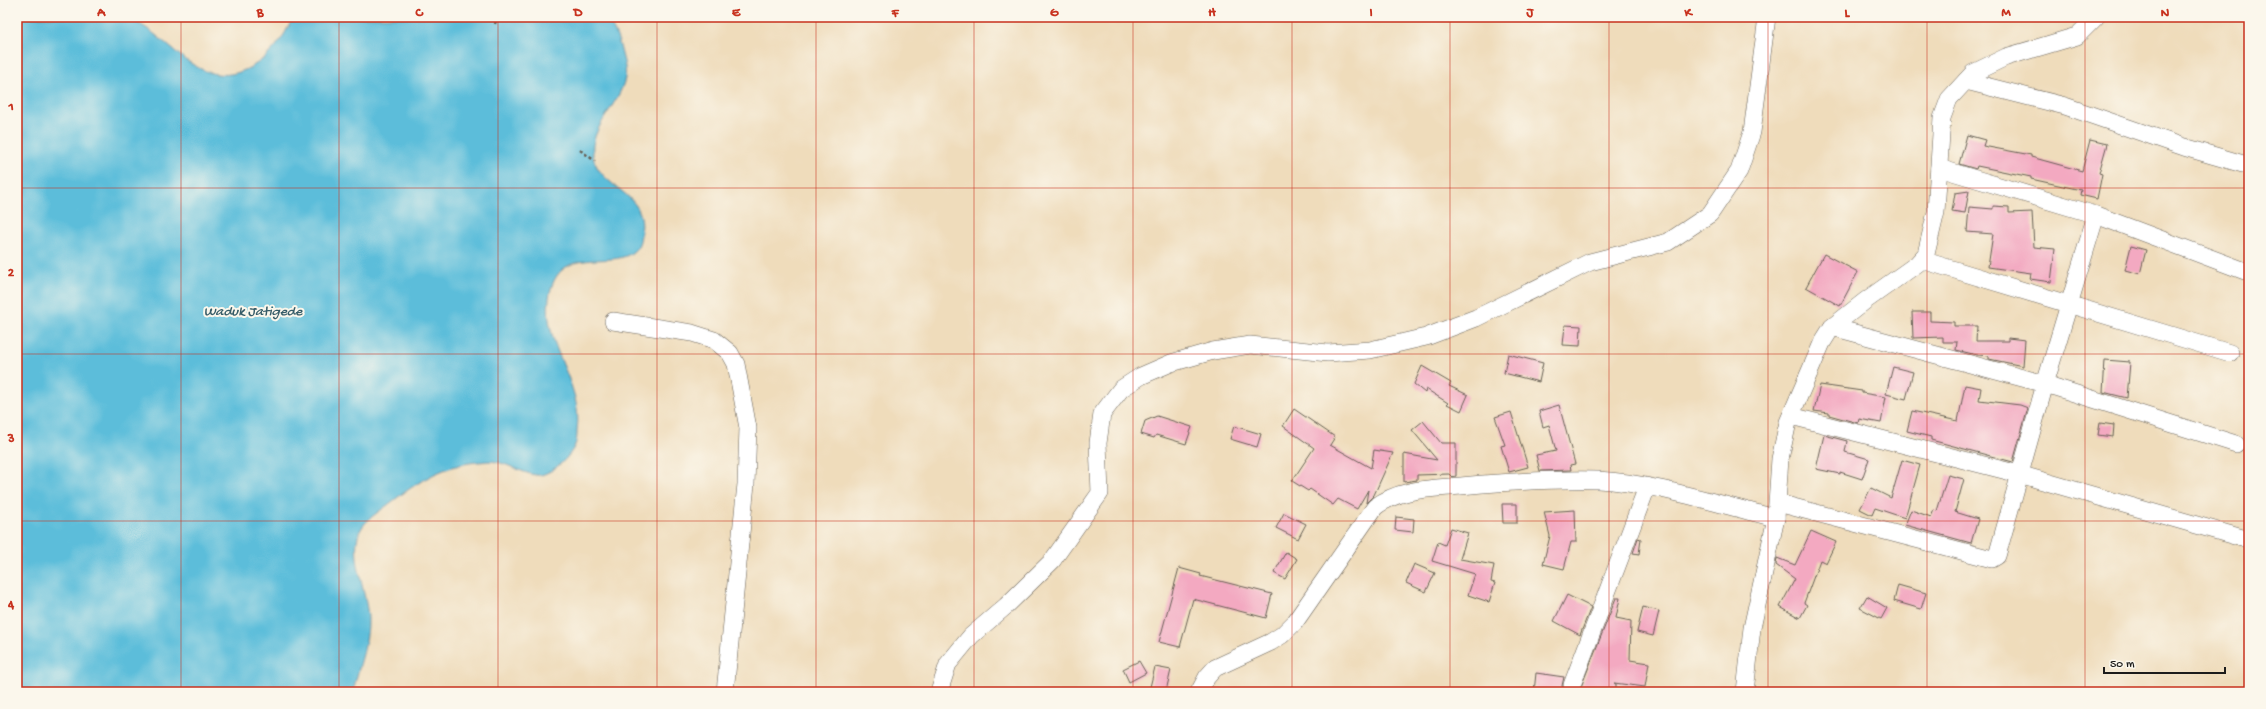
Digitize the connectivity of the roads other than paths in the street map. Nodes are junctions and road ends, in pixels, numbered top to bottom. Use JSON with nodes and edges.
{"nodes":[{"id":1,"x":1767,"y":17,"type":"edge"},
{"id":2,"x":2096,"y":17,"type":"edge"},
{"id":3,"x":1966,"y":81,"type":"junction"},
{"id":4,"x":2243,"y":164,"type":"dead end"},
{"id":5,"x":1939,"y":168,"type":"junction"},
{"id":6,"x":2096,"y":214,"type":"junction"},
{"id":7,"x":1922,"y":260,"type":"junction"},
{"id":8,"x":2245,"y":271,"type":"dead end"},
{"id":9,"x":2068,"y":305,"type":"junction"},
{"id":10,"x":613,"y":321,"type":"dead end"},
{"id":11,"x":1832,"y":327,"type":"junction"},
{"id":12,"x":2230,"y":353,"type":"dead end"},
{"id":13,"x":2045,"y":384,"type":"junction"},
{"id":14,"x":1791,"y":416,"type":"junction"},
{"id":15,"x":2236,"y":444,"type":"dead end"},
{"id":16,"x":2019,"y":474,"type":"junction"},
{"id":17,"x":1647,"y":487,"type":"junction"},
{"id":18,"x":1777,"y":511,"type":"junction"},
{"id":19,"x":2242,"y":538,"type":"dead end"},
{"id":20,"x":1572,"y":685,"type":"dead end"},
{"id":21,"x":725,"y":692,"type":"edge"},
{"id":22,"x":939,"y":692,"type":"edge"},
{"id":23,"x":1199,"y":692,"type":"edge"},
{"id":24,"x":1745,"y":692,"type":"edge"}],
"edges":[{"from":1,"to":22,"type":"street"},
{"from":2,"to":3,"type":"street"},
{"from":3,"to":4,"type":"street"},
{"from":3,"to":5,"type":"street"},
{"from":5,"to":6,"type":"street"},
{"from":5,"to":7,"type":"street"},
{"from":6,"to":8,"type":"street"},
{"from":6,"to":9,"type":"street"},
{"from":7,"to":9,"type":"street"},
{"from":7,"to":11,"type":"street"},
{"from":9,"to":12,"type":"street"},
{"from":9,"to":13,"type":"street"},
{"from":10,"to":21,"type":"street"},
{"from":11,"to":13,"type":"street"},
{"from":11,"to":14,"type":"street"},
{"from":13,"to":15,"type":"street"},
{"from":13,"to":16,"type":"street"},
{"from":14,"to":16,"type":"street"},
{"from":14,"to":18,"type":"street"},
{"from":16,"to":18,"type":"street"},
{"from":16,"to":19,"type":"street"},
{"from":17,"to":18,"type":"street"},
{"from":17,"to":20,"type":"street"},
{"from":17,"to":23,"type":"street"},
{"from":18,"to":24,"type":"street"}]}
